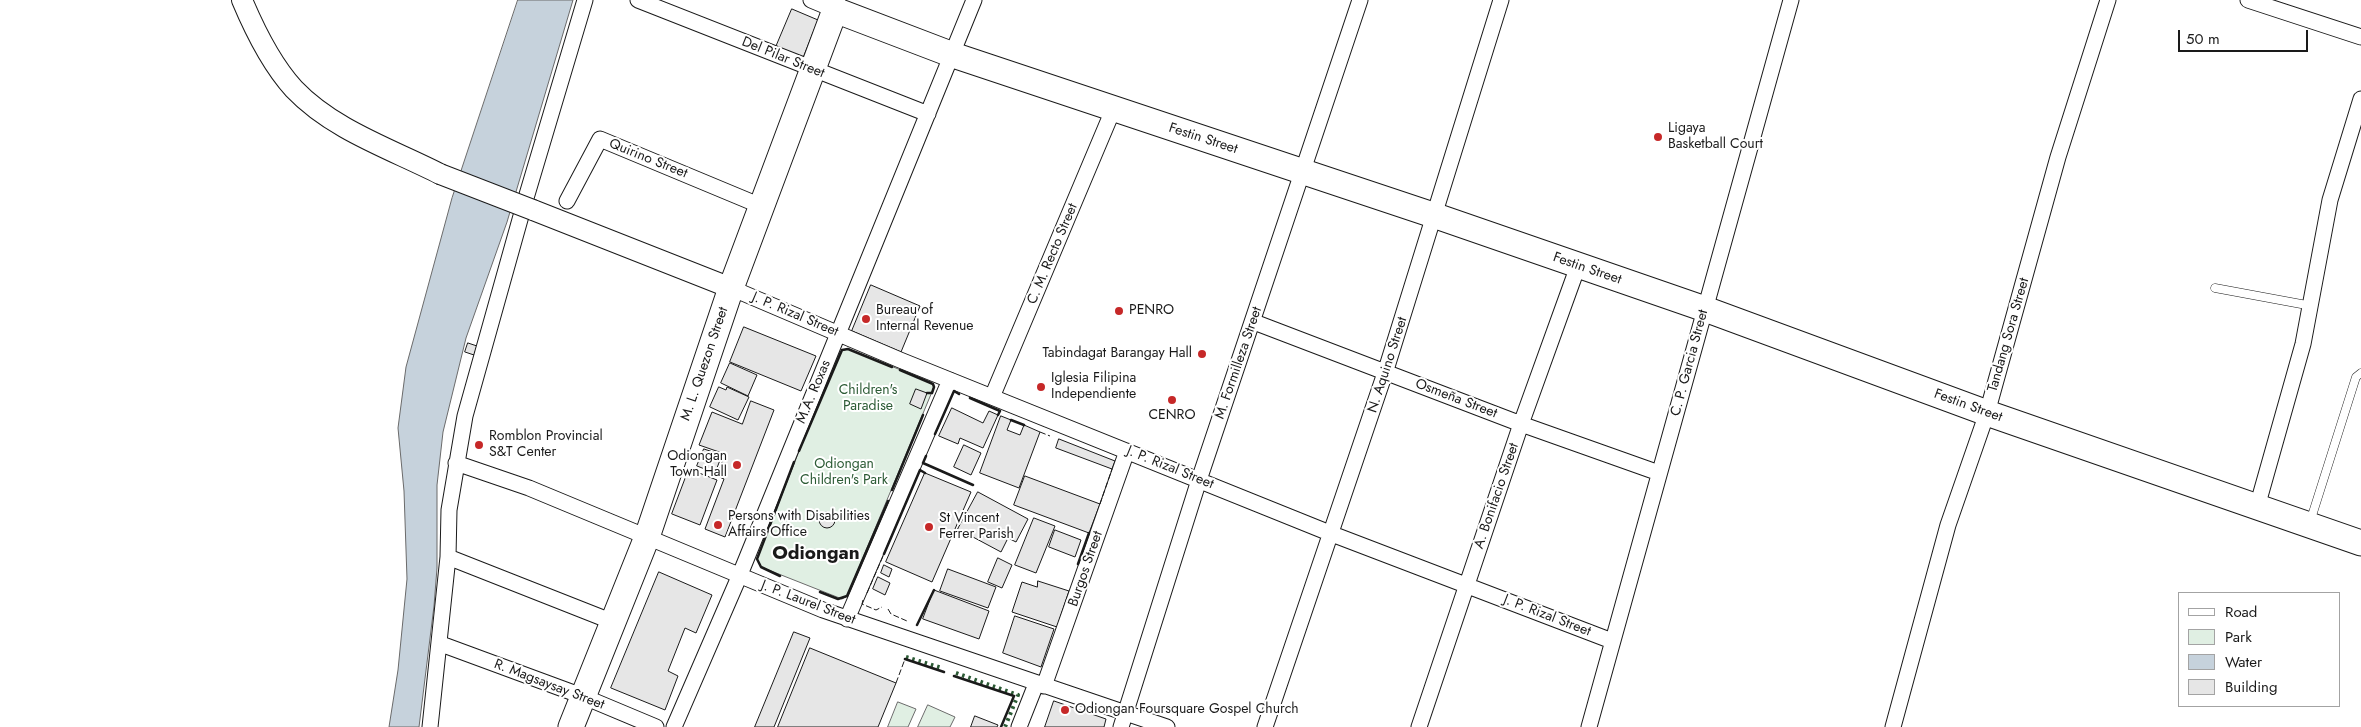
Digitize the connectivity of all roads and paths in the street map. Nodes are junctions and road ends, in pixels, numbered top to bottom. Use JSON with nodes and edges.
{"nodes":[{"id":1,"x":242,"y":0,"type":"edge"},
{"id":2,"x":585,"y":0,"type":"edge"},
{"id":3,"x":638,"y":0,"type":"edge"},
{"id":4,"x":811,"y":0,"type":"edge"},
{"id":5,"x":974,"y":0,"type":"edge"},
{"id":6,"x":1360,"y":0,"type":"edge"},
{"id":7,"x":1501,"y":0,"type":"edge"},
{"id":8,"x":1791,"y":0,"type":"edge"},
{"id":9,"x":2108,"y":0,"type":"edge"},
{"id":10,"x":2248,"y":0,"type":"edge"},
{"id":11,"x":837,"y":5,"type":"edge"},
{"id":12,"x":2361,"y":37,"type":"edge"},
{"id":13,"x":953,"y":55,"type":"junction"},
{"id":14,"x":814,"y":70,"type":"junction"},
{"id":15,"x":2361,"y":99,"type":"edge"},
{"id":16,"x":1113,"y":110,"type":"junction"},
{"id":17,"x":928,"y":114,"type":"junction"},
{"id":18,"x":1303,"y":172,"type":"junction"},
{"id":19,"x":567,"y":201,"type":"dead end"},
{"id":20,"x":761,"y":206,"type":"junction"},
{"id":21,"x":1436,"y":216,"type":"junction"},
{"id":22,"x":1578,"y":266,"type":"junction"},
{"id":23,"x":731,"y":288,"type":"junction"},
{"id":24,"x":2215,"y":288,"type":"dead end"},
{"id":25,"x":2312,"y":306,"type":"junction"},
{"id":26,"x":1705,"y":309,"type":"junction"},
{"id":27,"x":1254,"y":322,"type":"junction"},
{"id":28,"x":838,"y":334,"type":"junction"},
{"id":29,"x":1385,"y":373,"type":"junction"},
{"id":30,"x":2361,"y":373,"type":"edge"},
{"id":31,"x":950,"y":380,"type":"junction"},
{"id":32,"x":992,"y":397,"type":"junction"},
{"id":33,"x":1987,"y":413,"type":"junction"},
{"id":34,"x":1522,"y":424,"type":"junction"},
{"id":35,"x":1127,"y":451,"type":"junction"},
{"id":36,"x":456,"y":463,"type":"junction"},
{"id":37,"x":1659,"y":473,"type":"junction"},
{"id":38,"x":1199,"y":480,"type":"junction"},
{"id":39,"x":2258,"y":507,"type":"junction"},
{"id":40,"x":2310,"y":524,"type":"junction"},
{"id":41,"x":1332,"y":534,"type":"junction"},
{"id":42,"x":647,"y":537,"type":"junction"},
{"id":43,"x":2361,"y":543,"type":"edge"},
{"id":44,"x":448,"y":557,"type":"junction"},
{"id":45,"x":739,"y":577,"type":"junction"},
{"id":46,"x":1466,"y":586,"type":"junction"},
{"id":47,"x":848,"y":619,"type":"junction"},
{"id":48,"x":613,"y":622,"type":"junction"},
{"id":49,"x":1612,"y":641,"type":"junction"},
{"id":50,"x":440,"y":644,"type":"junction"},
{"id":51,"x":1040,"y":685,"type":"junction"},
{"id":52,"x":582,"y":696,"type":"junction"},
{"id":53,"x":1124,"y":721,"type":"edge"},
{"id":54,"x":430,"y":727,"type":"edge"},
{"id":55,"x":570,"y":727,"type":"edge"},
{"id":56,"x":656,"y":727,"type":"edge"},
{"id":57,"x":674,"y":727,"type":"edge"},
{"id":58,"x":1020,"y":727,"type":"edge"},
{"id":59,"x":1167,"y":727,"type":"edge"},
{"id":60,"x":1265,"y":727,"type":"edge"},
{"id":61,"x":1419,"y":727,"type":"edge"},
{"id":62,"x":1589,"y":727,"type":"edge"},
{"id":63,"x":1893,"y":727,"type":"edge"}],
"edges":[{"from":1,"to":23,"type":"street","bridge":true},
{"from":2,"to":36,"type":"street"},
{"from":3,"to":14,"type":"street","name":"Del Pilar Street"},
{"from":4,"to":11,"type":"street","name":"Festin Street"},
{"from":5,"to":13,"type":"street","name":"M.A. Roxas"},
{"from":6,"to":18,"type":"street","name":"M. Formilleza Street"},
{"from":7,"to":21,"type":"street","name":"N. Aquino Street"},
{"from":8,"to":26,"type":"street","name":"C. P. Garcia Street"},
{"from":9,"to":33,"type":"street","name":"Tandang Sora Street"},
{"from":10,"to":12,"type":"street"},
{"from":11,"to":13,"type":"main road","name":"Festin Street"},
{"from":11,"to":14,"type":"main road","name":"M. L. Quezon Street"},
{"from":13,"to":16,"type":"main road","name":"Festin Street"},
{"from":13,"to":17,"type":"street","name":"M.A. Roxas"},
{"from":14,"to":17,"type":"street","name":"Del Pilar Street"},
{"from":14,"to":20,"type":"main road","name":"M. L. Quezon Street"},
{"from":15,"to":25,"type":"street"},
{"from":16,"to":18,"type":"main road","name":"Festin Street"},
{"from":16,"to":32,"type":"street","name":"C. M. Recto Street"},
{"from":17,"to":28,"type":"street","name":"M.A. Roxas"},
{"from":18,"to":21,"type":"main road","name":"Festin Street"},
{"from":18,"to":27,"type":"street","name":"M. Formilleza Street"},
{"from":19,"to":20,"type":"street","name":"Quirino Street"},
{"from":20,"to":23,"type":"main road","name":"M. L. Quezon Street"},
{"from":21,"to":22,"type":"main road","name":"Festin Street"},
{"from":21,"to":29,"type":"street","name":"N. Aquino Street"},
{"from":22,"to":26,"type":"main road","name":"Festin Street"},
{"from":22,"to":34,"type":"street","name":"A. Bonifacio Street"},
{"from":23,"to":28,"type":"street","name":"J. P. Rizal Street"},
{"from":23,"to":42,"type":"main road","name":"M. L. Quezon Street"},
{"from":24,"to":25,"type":"lane"},
{"from":25,"to":39,"type":"street"},
{"from":26,"to":33,"type":"main road","name":"Festin Street"},
{"from":26,"to":37,"type":"street","name":"C. P. Garcia Street"},
{"from":27,"to":29,"type":"street","name":"Osmeña Street"},
{"from":27,"to":38,"type":"street","name":"M. Formilleza Street"},
{"from":28,"to":31,"type":"street","name":"J. P. Rizal Street"},
{"from":28,"to":45,"type":"street","name":"M.A. Roxas"},
{"from":29,"to":34,"type":"street","name":"Osmeña Street"},
{"from":29,"to":41,"type":"street","name":"N. Aquino Street"},
{"from":30,"to":40,"type":"lane"},
{"from":31,"to":32,"type":"street","name":"J. P. Rizal Street"},
{"from":31,"to":47,"type":"street"},
{"from":32,"to":35,"type":"street","name":"J. P. Rizal Street"},
{"from":33,"to":39,"type":"main road","name":"Festin Street"},
{"from":33,"to":63,"type":"street","name":"Tandang Sora Street"},
{"from":34,"to":37,"type":"street","name":"Osmeña Street"},
{"from":34,"to":46,"type":"street","name":"A. Bonifacio Street"},
{"from":35,"to":38,"type":"street","name":"J. P. Rizal Street"},
{"from":35,"to":51,"type":"street","name":"Burgos Street"},
{"from":36,"to":42,"type":"street","name":"J. P. Laurel Street"},
{"from":36,"to":44,"type":"street"},
{"from":37,"to":49,"type":"street","name":"C. P. Garcia Street"},
{"from":38,"to":41,"type":"street","name":"J. P. Rizal Street"},
{"from":38,"to":53,"type":"street","name":"M. Formilleza Street"},
{"from":39,"to":40,"type":"main road","name":"Festin Street"},
{"from":40,"to":43,"type":"main road","name":"Festin Street"},
{"from":41,"to":46,"type":"street","name":"J. P. Rizal Street"},
{"from":41,"to":60,"type":"street","name":"N. Aquino Street"},
{"from":42,"to":45,"type":"street","name":"J. P. Laurel Street"},
{"from":42,"to":48,"type":"main road","name":"M. L. Quezon Street"},
{"from":44,"to":48,"type":"street"},
{"from":44,"to":50,"type":"street"},
{"from":45,"to":47,"type":"street","name":"J. P. Laurel Street"},
{"from":45,"to":57,"type":"street","name":"M.A. Roxas"},
{"from":46,"to":49,"type":"street","name":"J. P. Rizal Street"},
{"from":46,"to":61,"type":"street","name":"A. Bonifacio Street"},
{"from":47,"to":51,"type":"street","name":"J. P. Laurel Street"},
{"from":48,"to":52,"type":"main road","name":"M. L. Quezon Street"},
{"from":49,"to":62,"type":"street","name":"C. P. Garcia Street"},
{"from":50,"to":52,"type":"street","name":"R. Magsaysay Street"},
{"from":50,"to":54,"type":"street"},
{"from":51,"to":53,"type":"street","name":"J. P. Laurel Street"},
{"from":51,"to":58,"type":"street","name":"Burgos Street"},
{"from":52,"to":55,"type":"main road","name":"M. L. Quezon Street"},
{"from":52,"to":56,"type":"street","name":"R. Magsaysay Street"},
{"from":53,"to":59,"type":"street","name":"J. P. Laurel Street"}]}
